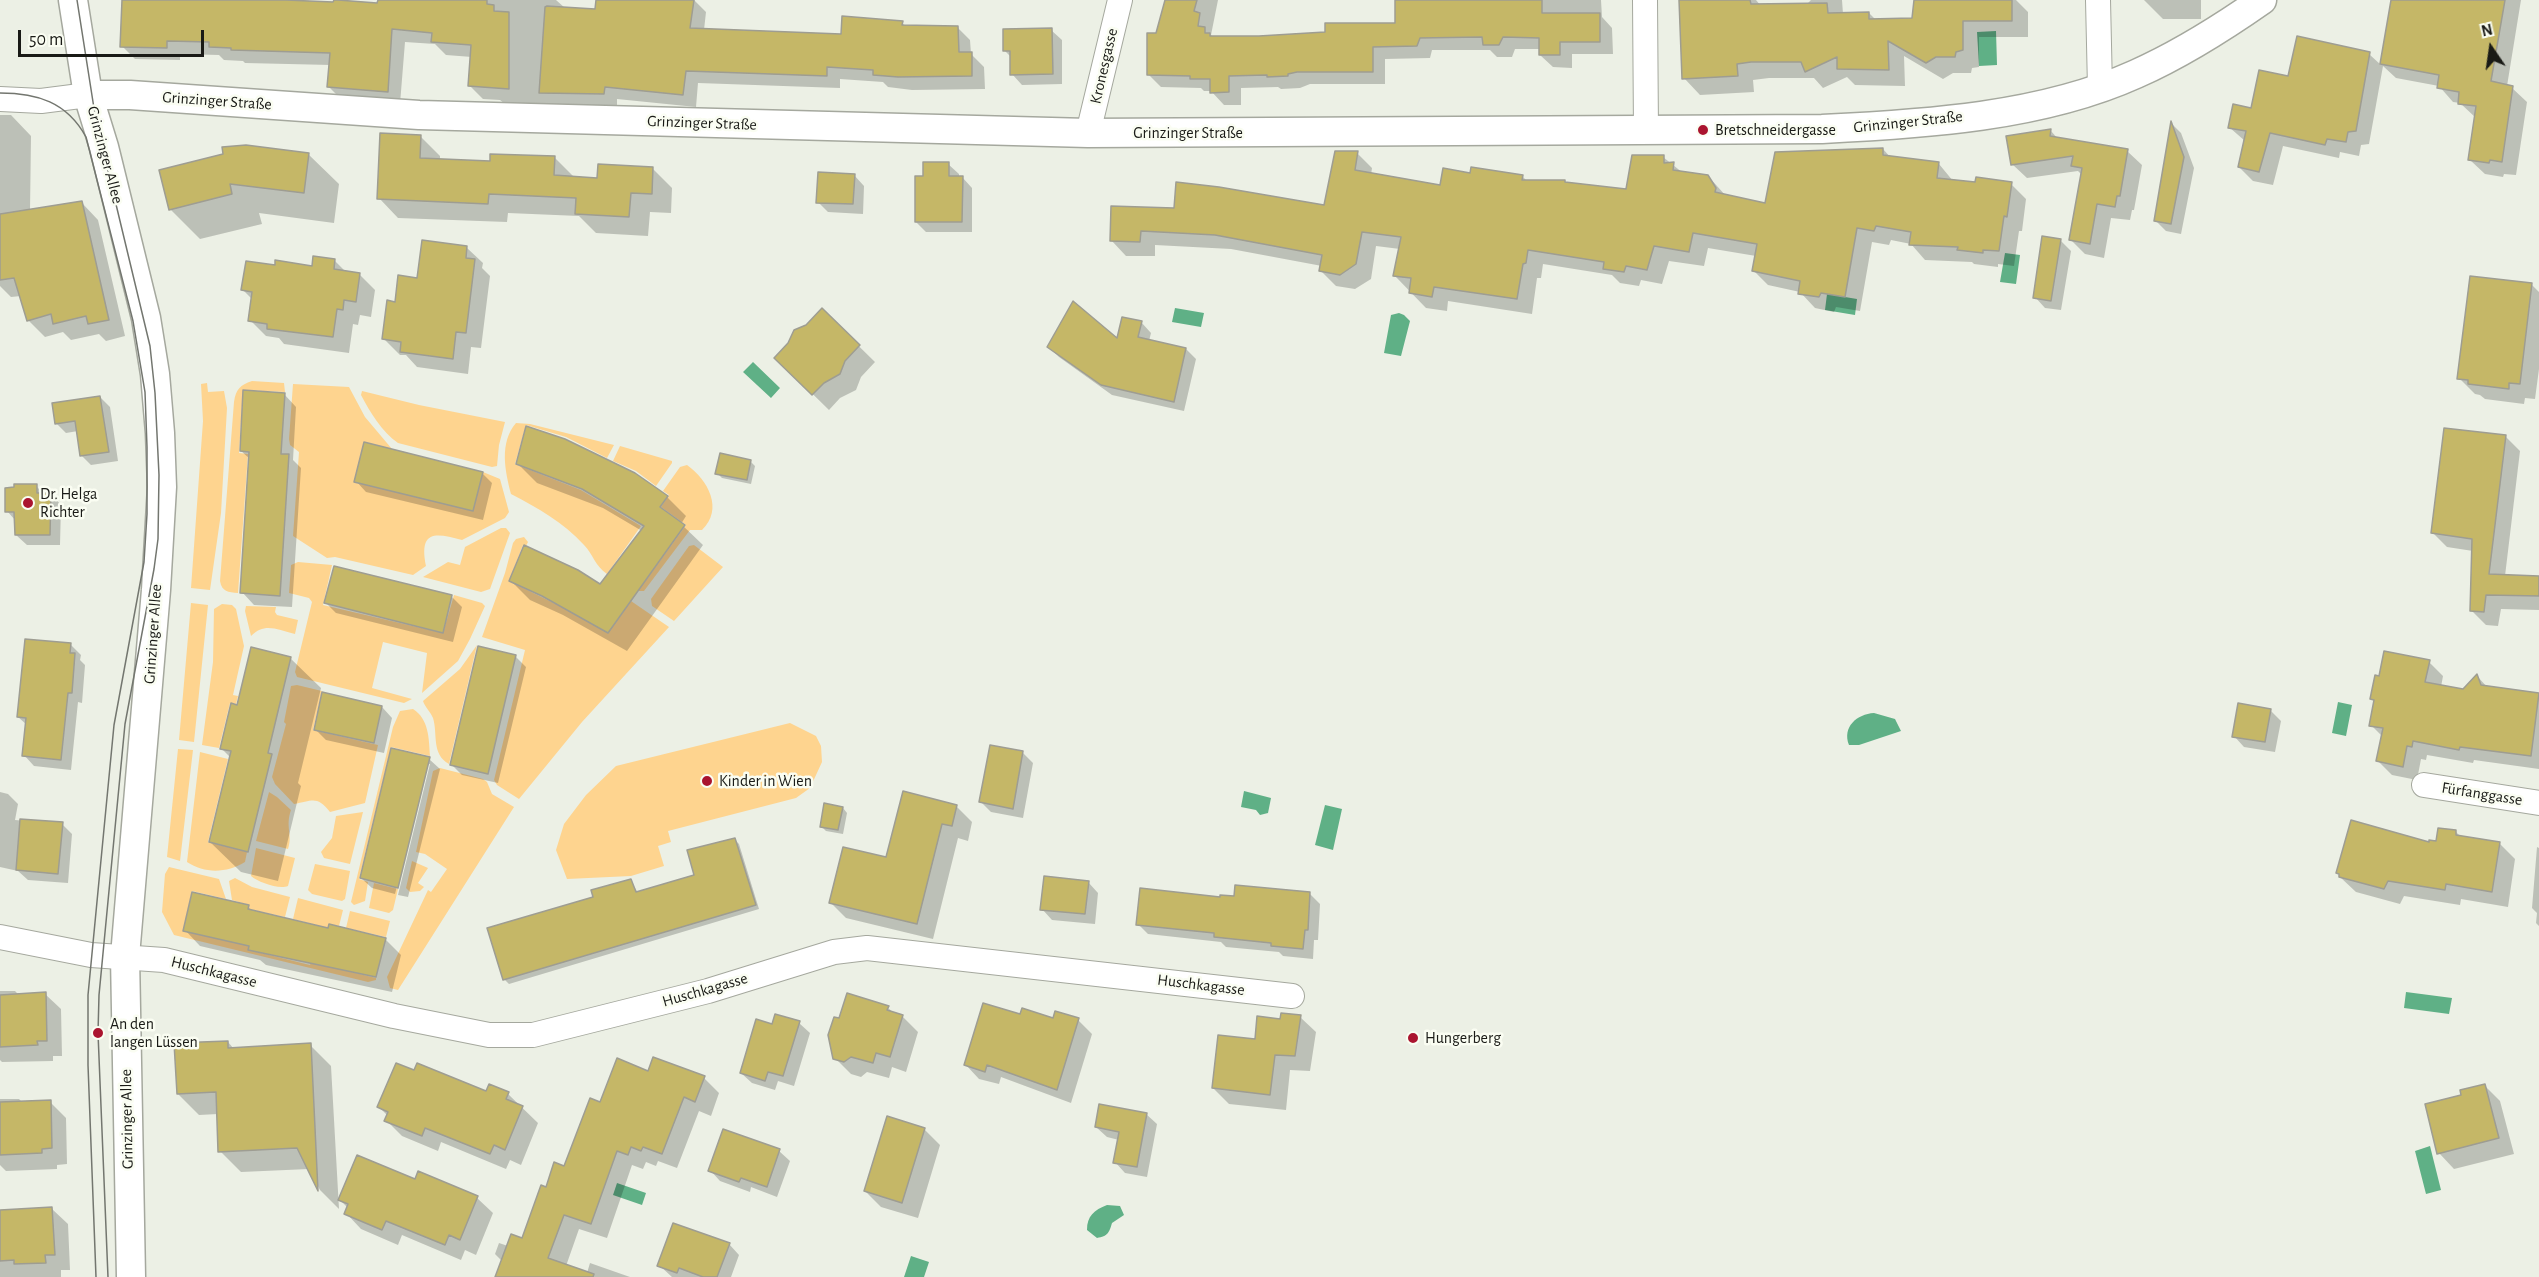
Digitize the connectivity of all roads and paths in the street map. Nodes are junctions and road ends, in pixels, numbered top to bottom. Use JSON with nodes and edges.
{"nodes":[{"id":1,"x":73,"y":0,"type":"edge"},
{"id":2,"x":1120,"y":0,"type":"edge"},
{"id":3,"x":1645,"y":0,"type":"edge"},
{"id":4,"x":2098,"y":0,"type":"edge"},
{"id":5,"x":2262,"y":0,"type":"edge"},
{"id":6,"x":2100,"y":88,"type":"junction"},
{"id":7,"x":88,"y":94,"type":"junction"},
{"id":8,"x":0,"y":99,"type":"edge"},
{"id":9,"x":1646,"y":131,"type":"junction"},
{"id":10,"x":1089,"y":133,"type":"junction"},
{"id":11,"x":2424,"y":785,"type":"dead end"},
{"id":12,"x":2539,"y":803,"type":"edge"},
{"id":13,"x":0,"y":938,"type":"edge"},
{"id":14,"x":125,"y":956,"type":"junction"},
{"id":15,"x":1292,"y":996,"type":"dead end"},
{"id":16,"x":131,"y":1277,"type":"edge"}],
"edges":[{"from":1,"to":7,"type":"street","name":"Grinzinger Allee"},
{"from":2,"to":10,"type":"street","name":"Kronesgasse"},
{"from":3,"to":9,"type":"street"},
{"from":4,"to":6,"type":"street"},
{"from":5,"to":6,"type":"street","name":"Grinzinger Straße"},
{"from":6,"to":9,"type":"street","name":"Grinzinger Straße"},
{"from":7,"to":8,"type":"street"},
{"from":7,"to":10,"type":"street","name":"Grinzinger Straße"},
{"from":7,"to":14,"type":"street","name":"Grinzinger Allee"},
{"from":9,"to":10,"type":"street","name":"Grinzinger Straße"},
{"from":11,"to":12,"type":"street","name":"Fürfanggasse"},
{"from":13,"to":14,"type":"street"},
{"from":14,"to":15,"type":"street","name":"Huschkagasse"},
{"from":14,"to":16,"type":"street","name":"Grinzinger Allee"}]}
